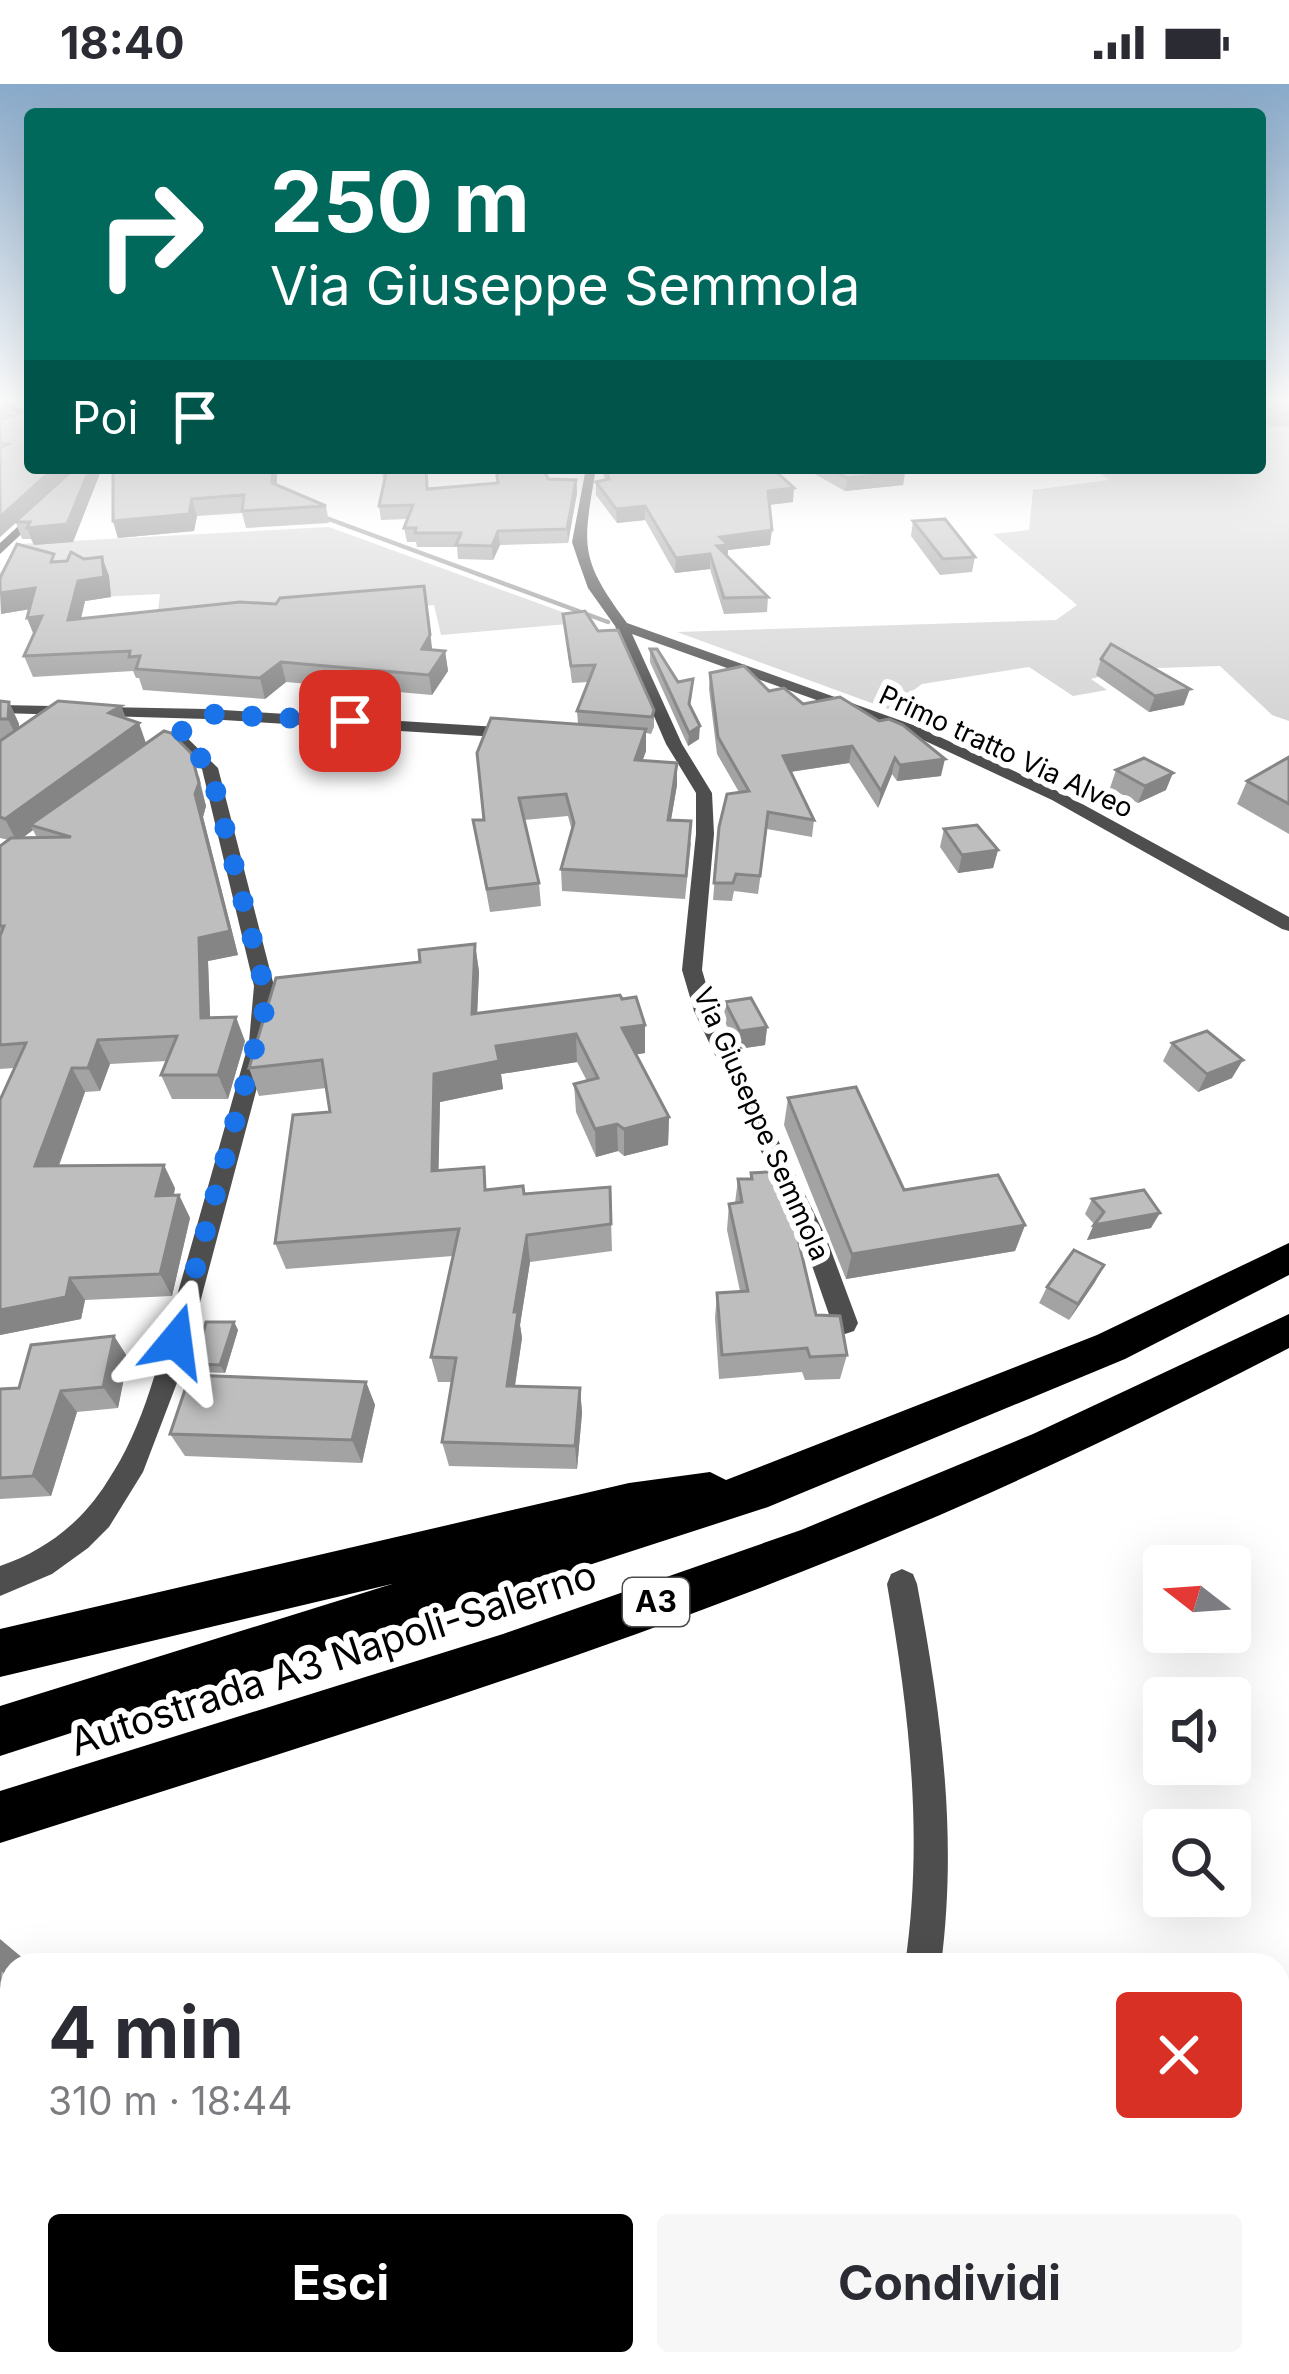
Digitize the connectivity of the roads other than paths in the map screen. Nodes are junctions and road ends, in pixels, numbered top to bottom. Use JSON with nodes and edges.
{"nodes":[{"id":1,"x":48,"y":505,"type":"edge"},
{"id":2,"x":585,"y":505,"type":"edge"},
{"id":3,"x":0,"y":550,"type":"edge"},
{"id":4,"x":622,"y":626,"type":"junction"},
{"id":5,"x":0,"y":709,"type":"edge"},
{"id":6,"x":207,"y":714,"type":"junction"},
{"id":7,"x":527,"y":734,"type":"edge"},
{"id":8,"x":1289,"y":925,"type":"edge"},
{"id":9,"x":1289,"y":1258,"type":"edge"},
{"id":10,"x":845,"y":1323,"type":"edge"},
{"id":11,"x":1289,"y":1330,"type":"edge"},
{"id":12,"x":768,"y":1487,"type":"junction"},
{"id":13,"x":0,"y":1580,"type":"edge"},
{"id":14,"x":902,"y":1584,"type":"dead end"},
{"id":15,"x":0,"y":1653,"type":"edge"},
{"id":16,"x":0,"y":1731,"type":"edge"},
{"id":17,"x":0,"y":1817,"type":"edge"},
{"id":18,"x":923,"y":1953,"type":"edge"}],
"edges":[{"from":1,"to":3,"type":"street"},
{"from":2,"to":4,"type":"street","name":"Via Giuseppe Semmola"},
{"from":4,"to":8,"type":"street","name":"Primo tratto Via Alveo"},
{"from":4,"to":10,"type":"street","name":"Via Giuseppe Semmola"},
{"from":5,"to":6,"type":"street"},
{"from":6,"to":7,"type":"street"},
{"from":6,"to":13,"type":"street"},
{"from":9,"to":12,"type":"highway","name":"Autostrada A3 Napoli-Salerno","number":"A3"},
{"from":11,"to":17,"type":"highway","name":"Autostrada A3 Napoli-Salerno","number":"A3"},
{"from":12,"to":15,"type":"highway"},
{"from":12,"to":16,"type":"highway","name":"Autostrada A3 Napoli-Salerno","number":"A3"},
{"from":14,"to":18,"type":"street"}]}
